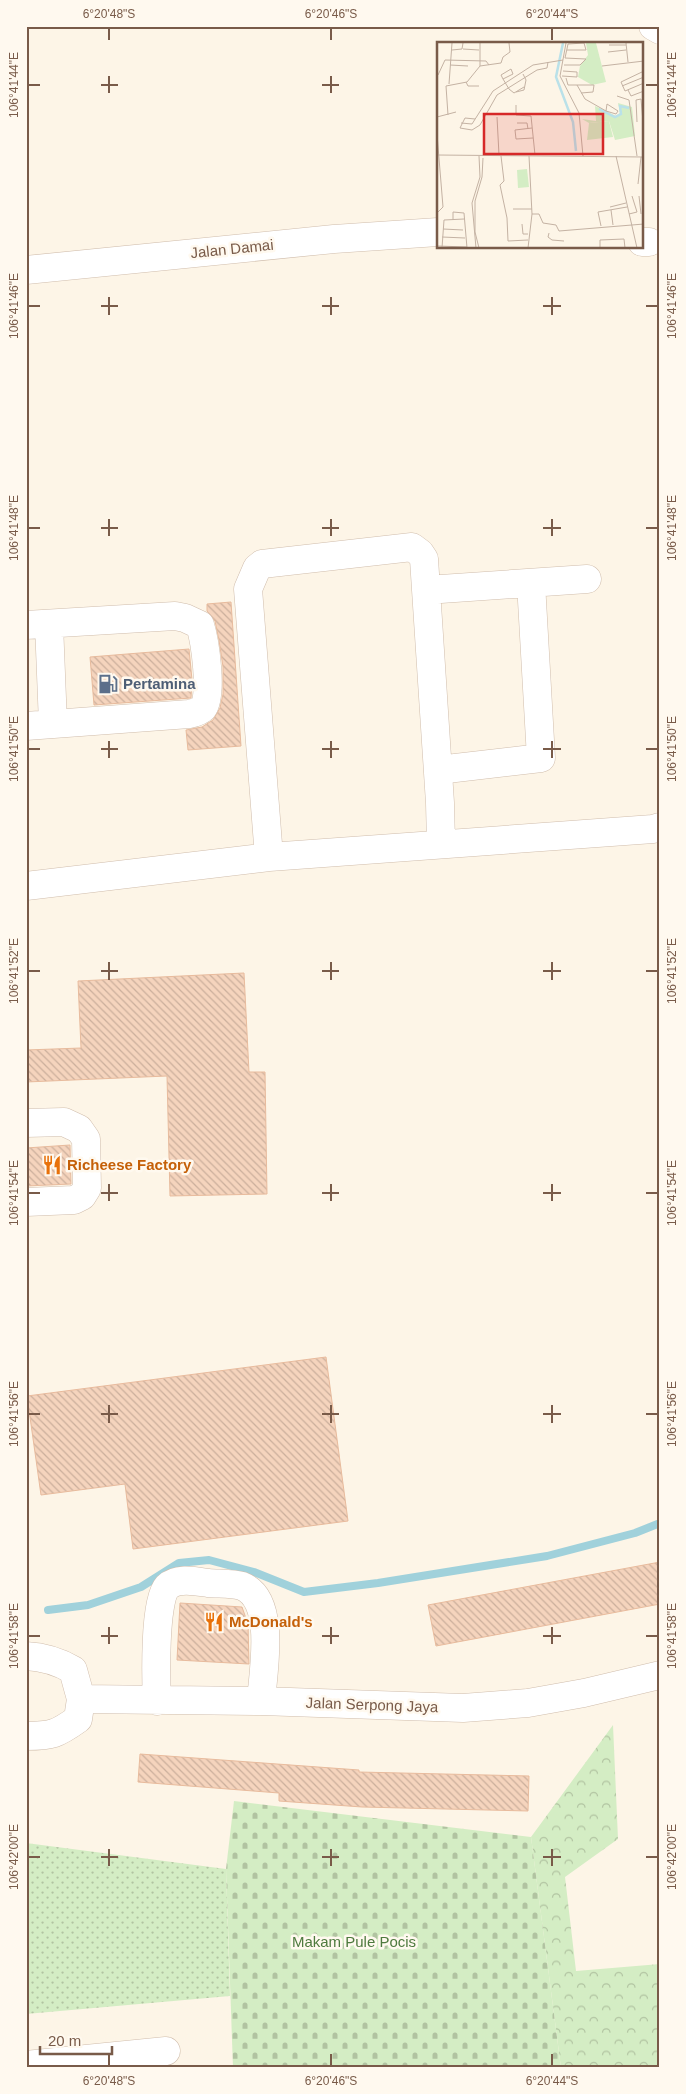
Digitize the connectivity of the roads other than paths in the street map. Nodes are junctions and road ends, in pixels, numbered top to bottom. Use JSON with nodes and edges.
{"nodes":[{"id":1,"x":652,"y":26,"type":"edge"},
{"id":2,"x":660,"y":30,"type":"edge"},
{"id":3,"x":437,"y":232,"type":"edge"},
{"id":4,"x":26,"y":270,"type":"edge"},
{"id":5,"x":587,"y":578,"type":"dead end"},
{"id":6,"x":531,"y":582,"type":"junction"},
{"id":7,"x":426,"y":590,"type":"junction"},
{"id":8,"x":38,"y":625,"type":"edge"},
{"id":9,"x":53,"y":724,"type":"junction"},
{"id":10,"x":26,"y":726,"type":"edge"},
{"id":11,"x":438,"y":770,"type":"junction"},
{"id":12,"x":660,"y":827,"type":"edge"},
{"id":13,"x":441,"y":843,"type":"junction"},
{"id":14,"x":269,"y":856,"type":"junction"},
{"id":15,"x":26,"y":886,"type":"edge"},
{"id":16,"x":26,"y":1123,"type":"edge"},
{"id":17,"x":26,"y":1202,"type":"edge"},
{"id":18,"x":26,"y":1656,"type":"edge"},
{"id":19,"x":660,"y":1676,"type":"edge"},
{"id":20,"x":81,"y":1699,"type":"junction"},
{"id":21,"x":261,"y":1700,"type":"junction"},
{"id":22,"x":157,"y":1701,"type":"junction"},
{"id":23,"x":26,"y":1736,"type":"edge"},
{"id":24,"x":166,"y":2051,"type":"dead end"},
{"id":25,"x":26,"y":2065,"type":"edge"}],
"edges":[{"from":1,"to":2,"type":"street"},
{"from":3,"to":4,"type":"street","name":"Jalan Damai"},
{"from":5,"to":6,"type":"street"},
{"from":6,"to":7,"type":"street"},
{"from":6,"to":11,"type":"street"},
{"from":7,"to":11,"type":"street"},
{"from":7,"to":14,"type":"street"},
{"from":8,"to":9,"type":"street"},
{"from":8,"to":9,"type":"street"},
{"from":9,"to":10,"type":"street"},
{"from":11,"to":13,"type":"street"},
{"from":12,"to":13,"type":"street"},
{"from":13,"to":14,"type":"street"},
{"from":14,"to":15,"type":"street"},
{"from":16,"to":17,"type":"street"},
{"from":18,"to":20,"type":"street"},
{"from":19,"to":21,"type":"street","name":"Jalan Serpong Jaya"},
{"from":20,"to":22,"type":"street","name":"Jalan Serpong Jaya"},
{"from":20,"to":23,"type":"street"},
{"from":21,"to":22,"type":"street","name":"Jalan Serpong Jaya"},
{"from":21,"to":22,"type":"street"},
{"from":24,"to":25,"type":"street"}]}
